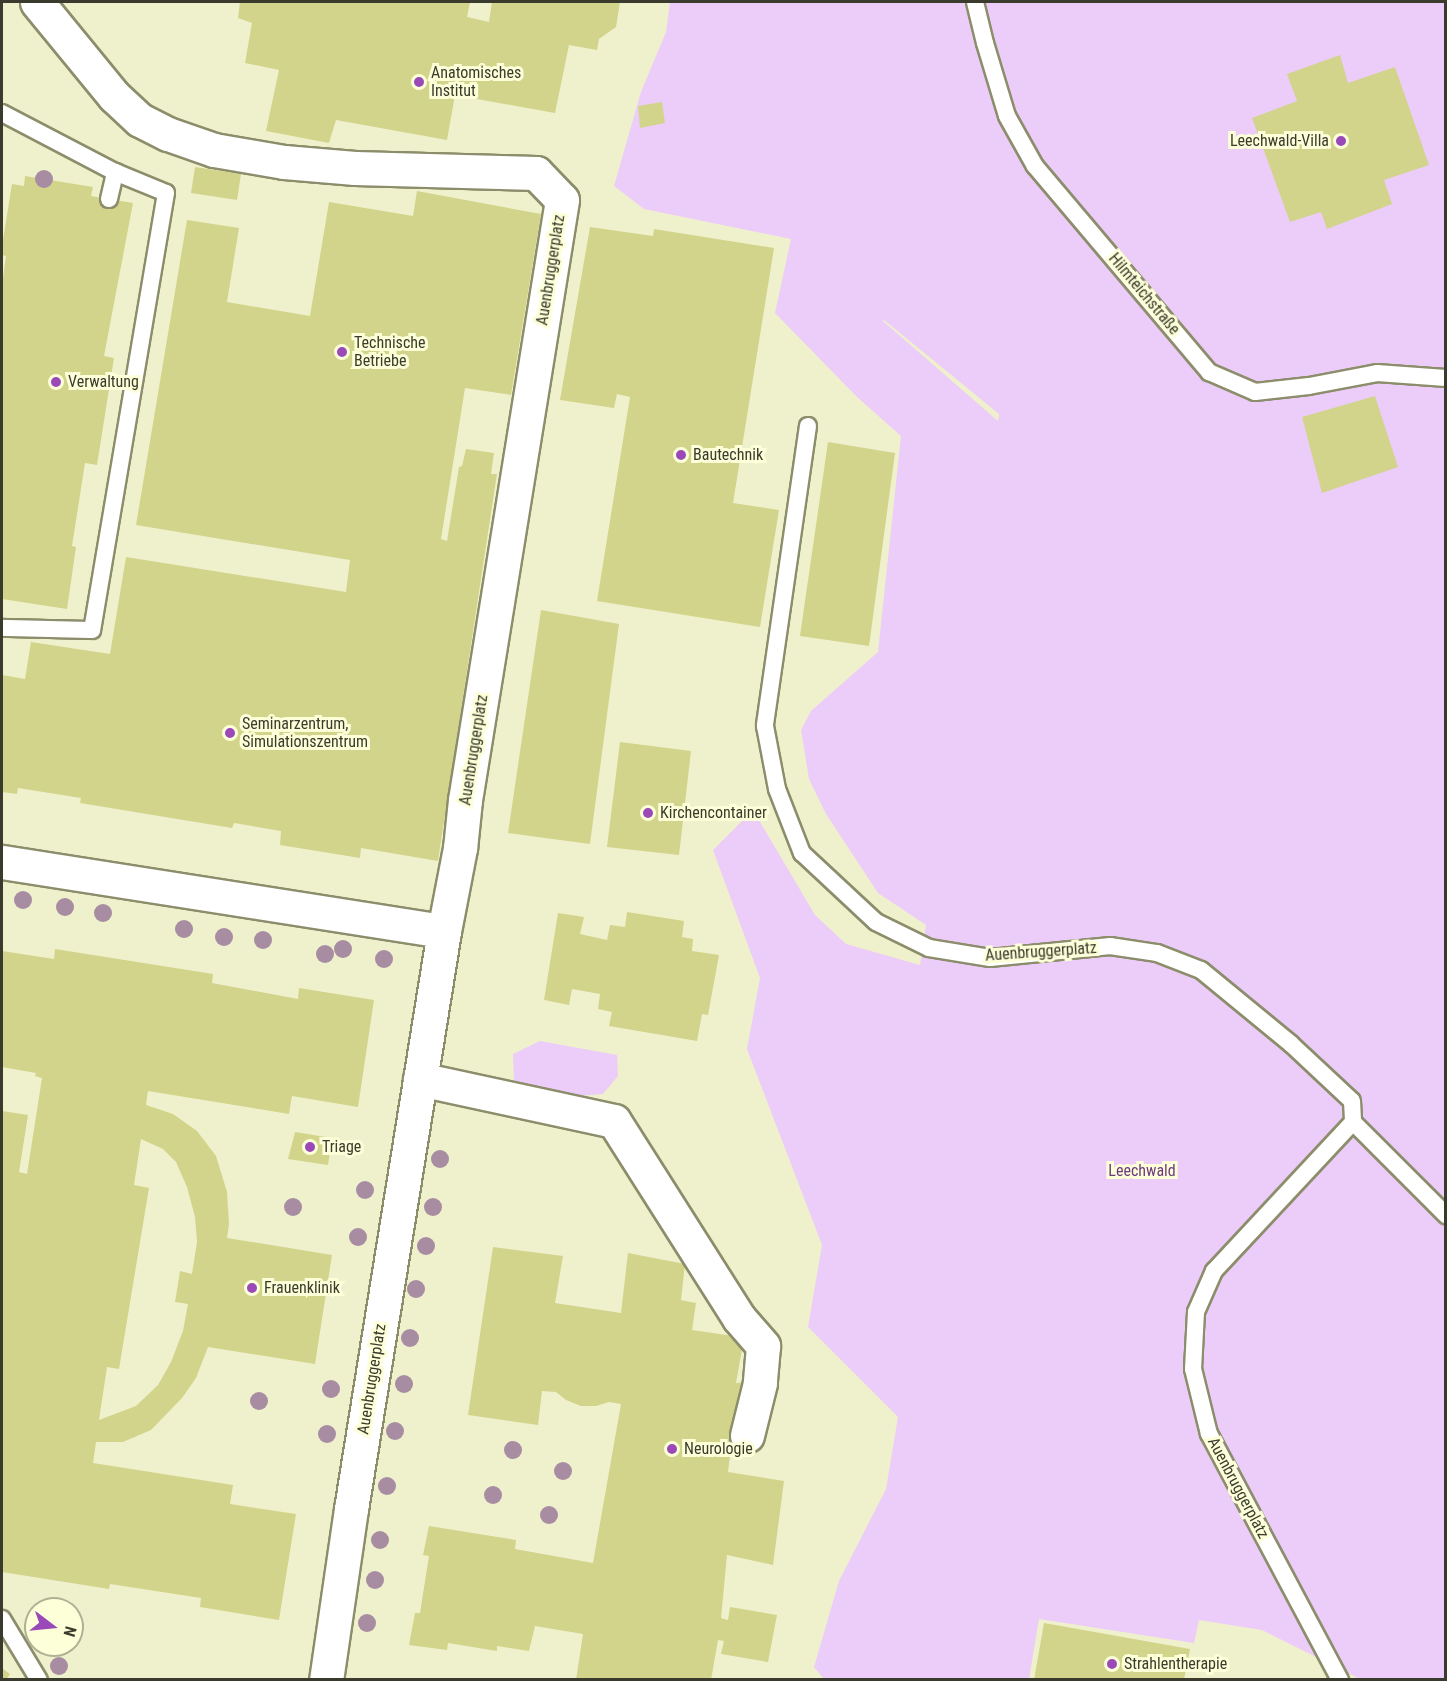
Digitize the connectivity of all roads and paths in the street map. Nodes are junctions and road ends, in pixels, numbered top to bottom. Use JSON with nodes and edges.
{"nodes":[{"id":1,"x":37,"y":2,"type":"edge"},
{"id":2,"x":975,"y":2,"type":"edge"},
{"id":3,"x":2,"y":113,"type":"edge"},
{"id":4,"x":115,"y":172,"type":"junction"},
{"id":5,"x":109,"y":199,"type":"dead end"},
{"id":6,"x":1446,"y":378,"type":"edge"},
{"id":7,"x":808,"y":426,"type":"dead end"},
{"id":8,"x":2,"y":628,"type":"edge"},
{"id":9,"x":2,"y":862,"type":"edge"},
{"id":10,"x":444,"y":931,"type":"junction"},
{"id":11,"x":420,"y":1079,"type":"junction"},
{"id":12,"x":1353,"y":1122,"type":"junction"},
{"id":13,"x":1446,"y":1215,"type":"edge"},
{"id":14,"x":747,"y":1435,"type":"dead end"},
{"id":15,"x":2,"y":1620,"type":"edge"},
{"id":16,"x":39,"y":1680,"type":"edge"},
{"id":17,"x":326,"y":1680,"type":"edge"},
{"id":18,"x":1340,"y":1680,"type":"edge"}],
"edges":[{"from":1,"to":10,"type":"street","name":"Auenbruggerplatz"},
{"from":2,"to":6,"type":"lane","name":"Hilmteichstraße"},
{"from":3,"to":4,"type":"lane"},
{"from":4,"to":5,"type":"lane"},
{"from":4,"to":8,"type":"lane"},
{"from":7,"to":12,"type":"lane","name":"Auenbruggerplatz"},
{"from":9,"to":10,"type":"street"},
{"from":10,"to":11,"type":"street","name":"Auenbruggerplatz"},
{"from":11,"to":14,"type":"street"},
{"from":11,"to":17,"type":"street","name":"Auenbruggerplatz"},
{"from":12,"to":13,"type":"lane","name":"Auenbruggerplatz"},
{"from":12,"to":18,"type":"lane","name":"Auenbruggerplatz"},
{"from":15,"to":16,"type":"lane"}]}
